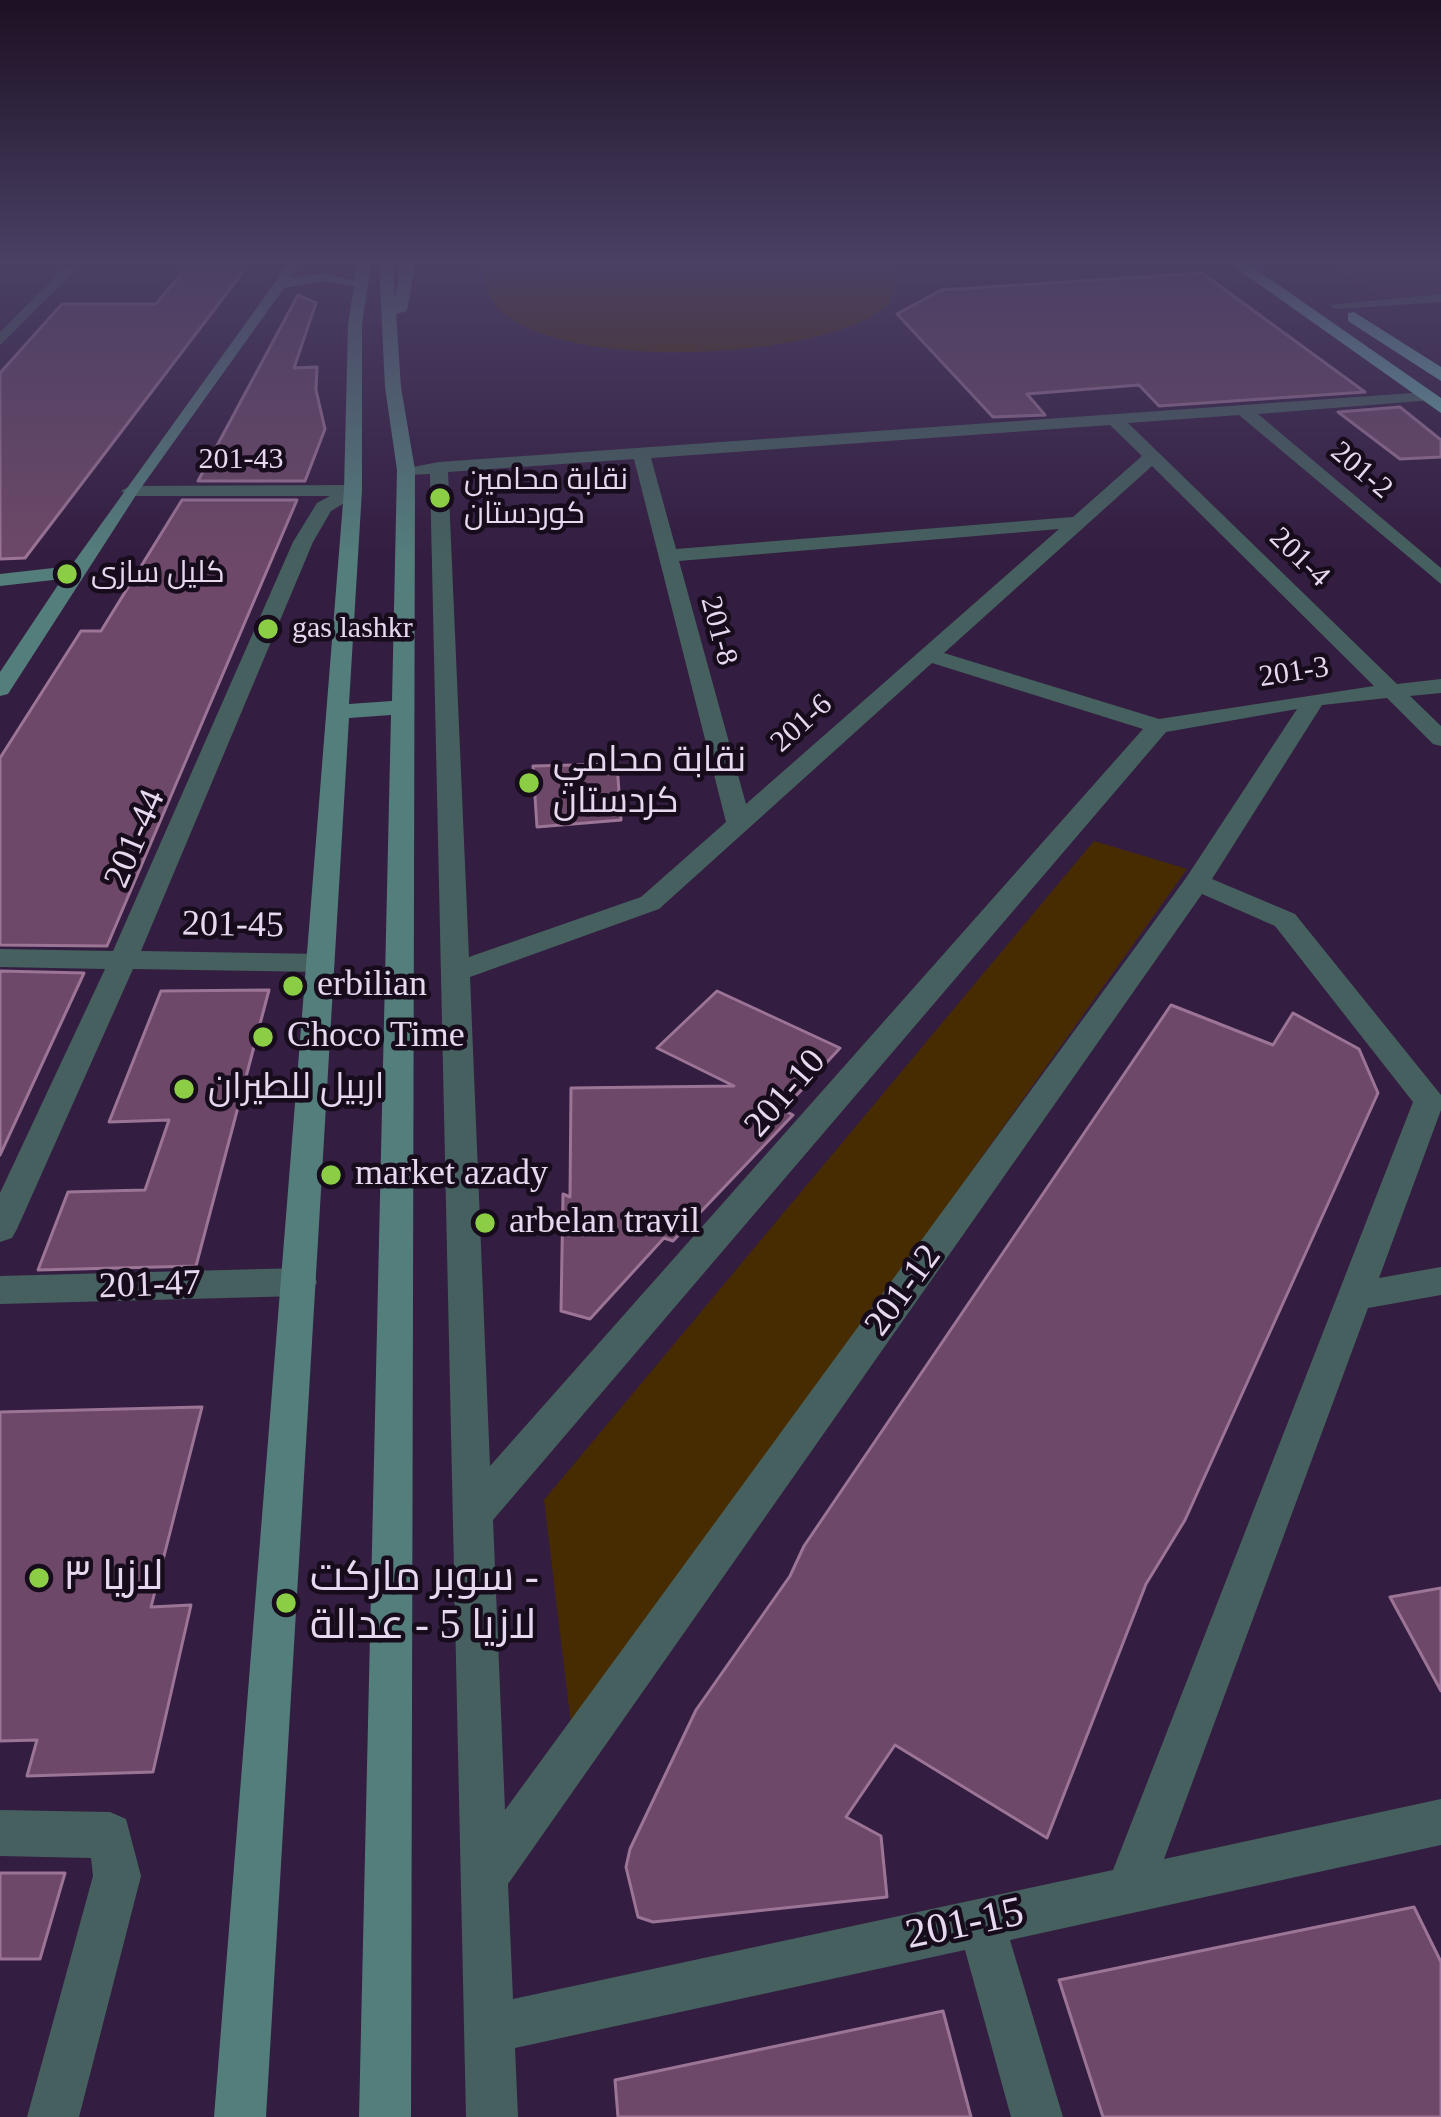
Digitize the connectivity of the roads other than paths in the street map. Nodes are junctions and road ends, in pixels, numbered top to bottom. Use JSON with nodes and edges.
{"nodes":[{"id":1,"x":224,"y":362,"type":"edge"},
{"id":2,"x":355,"y":362,"type":"edge"},
{"id":3,"x":393,"y":362,"type":"edge"},
{"id":4,"x":1377,"y":362,"type":"edge"},
{"id":5,"x":1434,"y":402,"type":"edge"},
{"id":6,"x":1243,"y":410,"type":"junction"},
{"id":7,"x":1114,"y":419,"type":"junction"},
{"id":8,"x":640,"y":453,"type":"junction"},
{"id":9,"x":1152,"y":456,"type":"junction"},
{"id":10,"x":423,"y":468,"type":"junction"},
{"id":11,"x":353,"y":490,"type":"junction"},
{"id":12,"x":130,"y":491,"type":"junction"},
{"id":13,"x":1078,"y":522,"type":"junction"},
{"id":14,"x":666,"y":556,"type":"junction"},
{"id":15,"x":77,"y":571,"type":"junction"},
{"id":16,"x":1441,"y":578,"type":"edge"},
{"id":17,"x":0,"y":580,"type":"edge"},
{"id":18,"x":29,"y":600,"type":"edge"},
{"id":19,"x":928,"y":655,"type":"junction"},
{"id":20,"x":1441,"y":686,"type":"edge"},
{"id":21,"x":0,"y":689,"type":"edge"},
{"id":22,"x":1392,"y":691,"type":"junction"},
{"id":23,"x":1315,"y":699,"type":"junction"},
{"id":24,"x":403,"y":707,"type":"junction"},
{"id":25,"x":337,"y":712,"type":"junction"},
{"id":26,"x":1158,"y":726,"type":"junction"},
{"id":27,"x":1441,"y":739,"type":"edge"},
{"id":28,"x":739,"y":824,"type":"junction"},
{"id":29,"x":1197,"y":882,"type":"junction"},
{"id":30,"x":0,"y":958,"type":"edge"},
{"id":31,"x":123,"y":960,"type":"junction"},
{"id":32,"x":321,"y":963,"type":"junction"},
{"id":33,"x":455,"y":972,"type":"junction"},
{"id":34,"x":0,"y":1229,"type":"edge"},
{"id":35,"x":1441,"y":1281,"type":"edge"},
{"id":36,"x":300,"y":1282,"type":"junction"},
{"id":37,"x":0,"y":1290,"type":"edge"},
{"id":38,"x":1356,"y":1296,"type":"junction"},
{"id":39,"x":473,"y":1514,"type":"junction"},
{"id":40,"x":1440,"y":1825,"type":"edge"},
{"id":41,"x":0,"y":1833,"type":"edge"},
{"id":42,"x":485,"y":1876,"type":"junction"},
{"id":43,"x":1129,"y":1889,"type":"junction"},
{"id":44,"x":981,"y":1922,"type":"junction"},
{"id":45,"x":489,"y":2029,"type":"junction"},
{"id":46,"x":53,"y":2117,"type":"edge"},
{"id":47,"x":240,"y":2117,"type":"edge"},
{"id":48,"x":386,"y":2117,"type":"edge"},
{"id":49,"x":492,"y":2117,"type":"edge"},
{"id":50,"x":1037,"y":2117,"type":"edge"}],
"edges":[{"from":1,"to":12,"type":"main road"},
{"from":2,"to":11,"type":"main road"},
{"from":3,"to":10,"type":"main road"},
{"from":4,"to":5,"type":"highway"},
{"from":5,"to":6,"type":"street"},
{"from":6,"to":7,"type":"street"},
{"from":6,"to":16,"type":"street","name":"201-2"},
{"from":7,"to":8,"type":"street"},
{"from":7,"to":9,"type":"street","name":"201-4"},
{"from":8,"to":10,"type":"street"},
{"from":8,"to":14,"type":"street","name":"201-8"},
{"from":9,"to":13,"type":"street","name":"201-6"},
{"from":9,"to":22,"type":"street","name":"201-4"},
{"from":10,"to":24,"type":"main road"},
{"from":10,"to":33,"type":"street"},
{"from":11,"to":12,"type":"street","name":"201-43"},
{"from":11,"to":25,"type":"main road"},
{"from":11,"to":31,"type":"street","name":"201-44"},
{"from":12,"to":15,"type":"main road"},
{"from":13,"to":14,"type":"street"},
{"from":13,"to":19,"type":"street","name":"201-6"},
{"from":14,"to":28,"type":"street","name":"201-8"},
{"from":15,"to":17,"type":"main road"},
{"from":15,"to":18,"type":"main road"},
{"from":18,"to":21,"type":"main road"},
{"from":19,"to":26,"type":"street"},
{"from":19,"to":28,"type":"street","name":"201-6"},
{"from":20,"to":22,"type":"street","name":"201-3"},
{"from":22,"to":23,"type":"street","name":"201-3"},
{"from":22,"to":27,"type":"street","name":"201-4"},
{"from":23,"to":26,"type":"street","name":"201-3"},
{"from":23,"to":29,"type":"street","name":"201-12"},
{"from":24,"to":25,"type":"main road"},
{"from":24,"to":48,"type":"main road"},
{"from":25,"to":32,"type":"main road"},
{"from":26,"to":39,"type":"street","name":"201-10"},
{"from":28,"to":33,"type":"street","name":"201-6"},
{"from":29,"to":38,"type":"street"},
{"from":29,"to":42,"type":"street","name":"201-12"},
{"from":30,"to":31,"type":"street","name":"201-45"},
{"from":31,"to":32,"type":"street","name":"201-45"},
{"from":31,"to":34,"type":"street","name":"201-44"},
{"from":32,"to":36,"type":"main road"},
{"from":33,"to":39,"type":"street"},
{"from":35,"to":38,"type":"street"},
{"from":36,"to":37,"type":"street","name":"201-47"},
{"from":36,"to":47,"type":"main road"},
{"from":38,"to":43,"type":"street"},
{"from":39,"to":42,"type":"street"},
{"from":40,"to":43,"type":"street","name":"201-15"},
{"from":41,"to":46,"type":"street"},
{"from":42,"to":45,"type":"street"},
{"from":43,"to":44,"type":"street","name":"201-15"},
{"from":44,"to":45,"type":"street","name":"201-15"},
{"from":44,"to":50,"type":"street"},
{"from":45,"to":49,"type":"street"}]}
